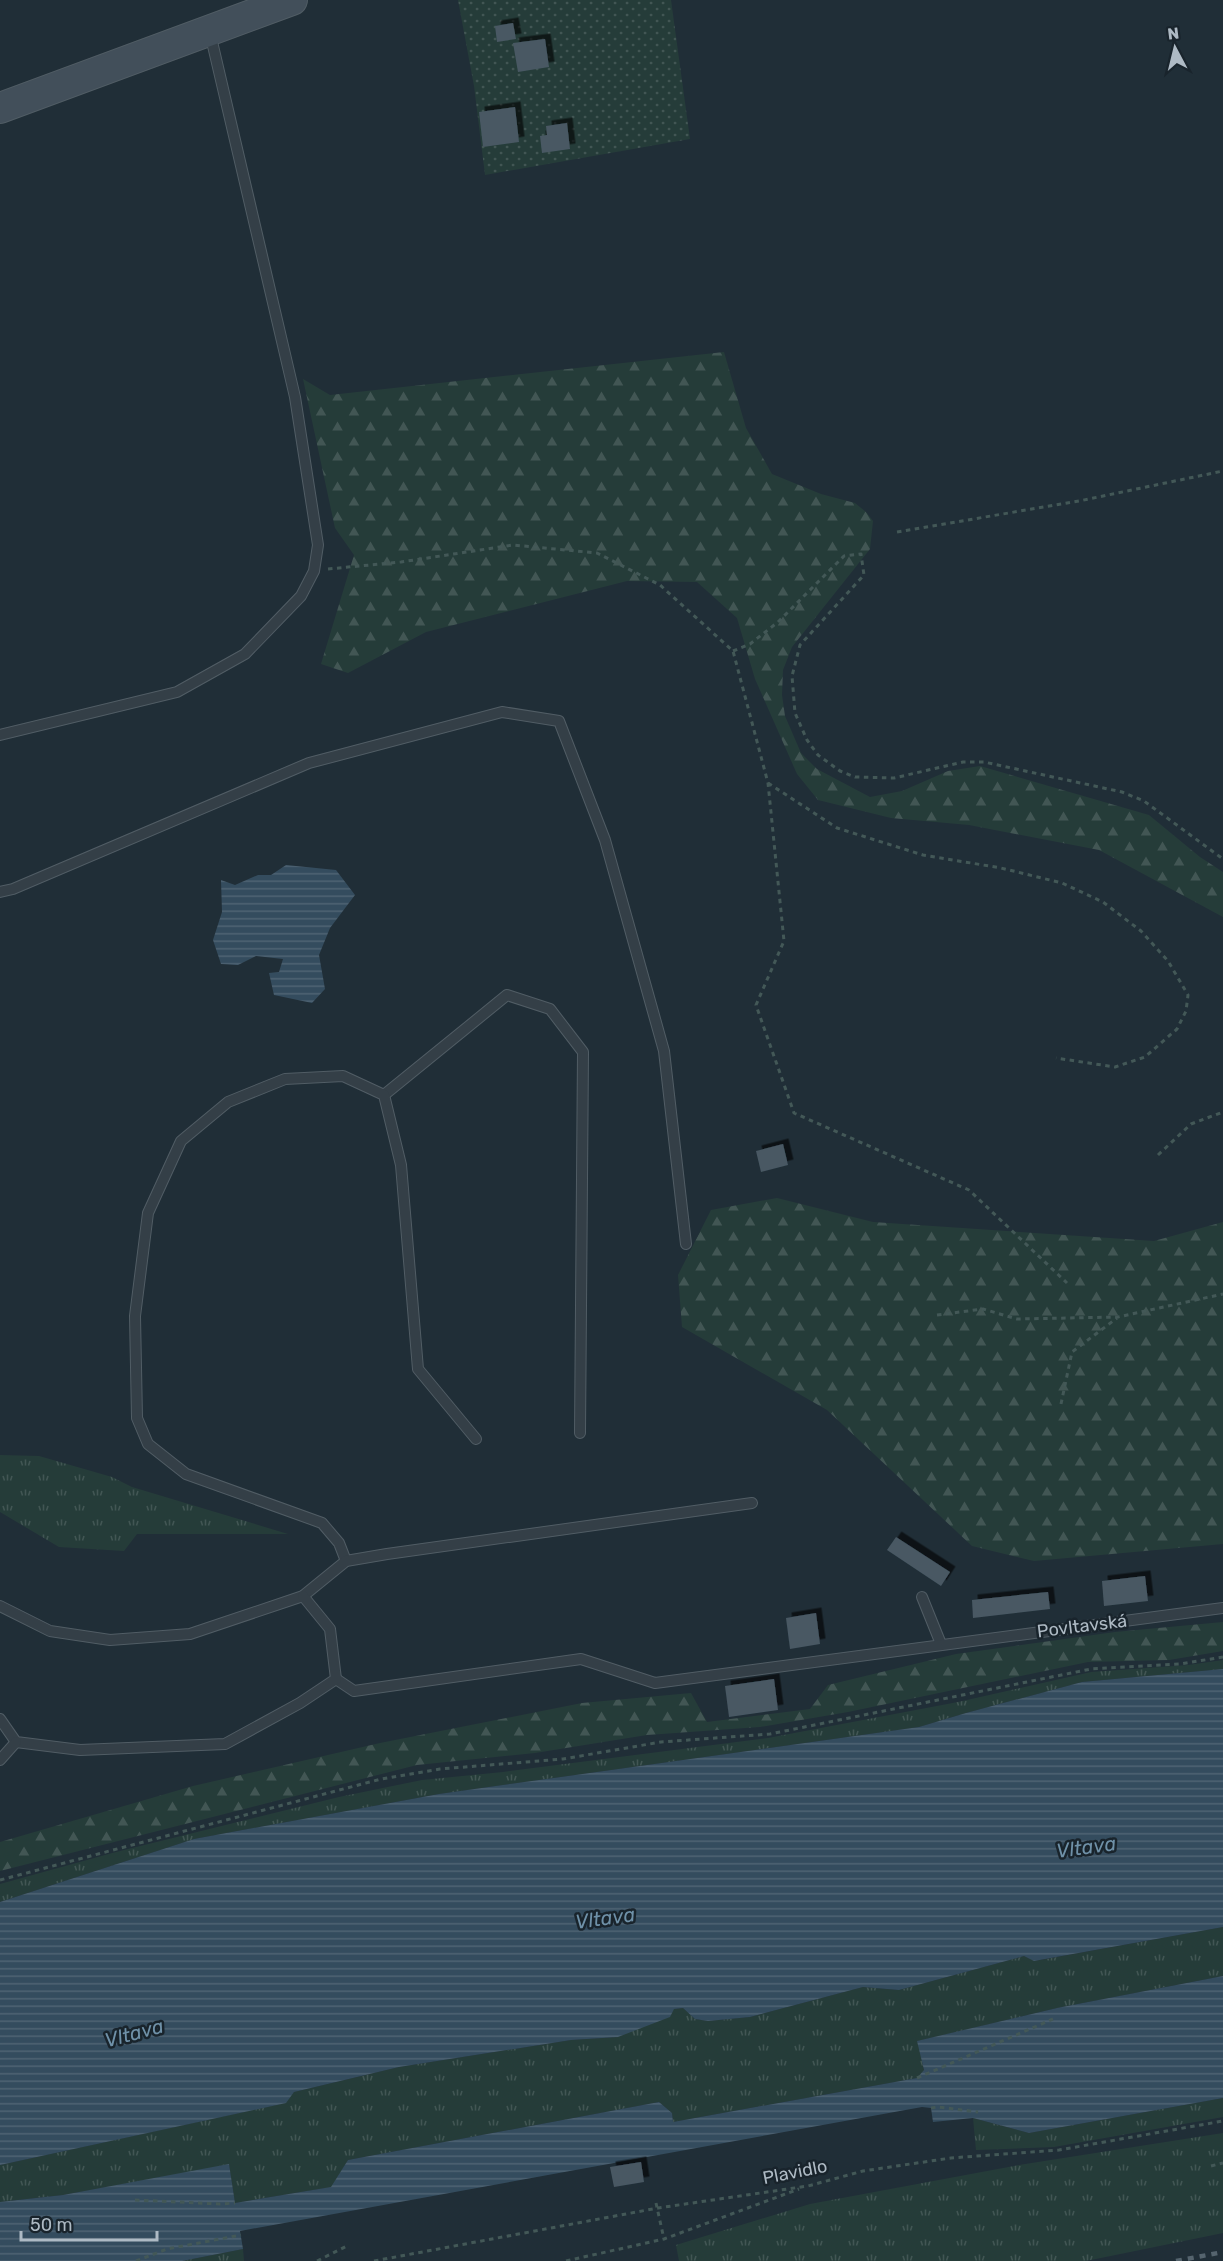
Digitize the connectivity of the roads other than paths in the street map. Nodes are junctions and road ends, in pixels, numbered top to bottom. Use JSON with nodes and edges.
{"nodes":[{"id":1,"x":292,"y":0,"type":"edge"},
{"id":2,"x":209,"y":30,"type":"junction"},
{"id":3,"x":0,"y":108,"type":"edge"},
{"id":4,"x":0,"y":735,"type":"edge"},
{"id":5,"x":0,"y":892,"type":"edge"},
{"id":6,"x":384,"y":1095,"type":"junction"},
{"id":7,"x":686,"y":1244,"type":"dead end"},
{"id":8,"x":580,"y":1433,"type":"dead end"},
{"id":9,"x":476,"y":1439,"type":"dead end"},
{"id":10,"x":752,"y":1503,"type":"dead end"},
{"id":11,"x":346,"y":1561,"type":"junction"},
{"id":12,"x":303,"y":1596,"type":"junction"},
{"id":13,"x":922,"y":1597,"type":"dead end"},
{"id":14,"x":0,"y":1606,"type":"edge"},
{"id":15,"x":1223,"y":1608,"type":"edge"},
{"id":16,"x":941,"y":1644,"type":"junction"},
{"id":17,"x":336,"y":1679,"type":"junction"},
{"id":18,"x":0,"y":1719,"type":"edge"},
{"id":19,"x":16,"y":1742,"type":"junction"},
{"id":20,"x":0,"y":1760,"type":"edge"}],
"edges":[{"from":1,"to":2,"type":"street"},
{"from":2,"to":3,"type":"street"},
{"from":2,"to":4,"type":"lane"},
{"from":5,"to":7,"type":"lane"},
{"from":6,"to":8,"type":"lane"},
{"from":6,"to":9,"type":"lane"},
{"from":6,"to":11,"type":"lane"},
{"from":10,"to":11,"type":"lane"},
{"from":11,"to":12,"type":"lane"},
{"from":12,"to":14,"type":"lane"},
{"from":12,"to":17,"type":"lane"},
{"from":13,"to":16,"type":"lane"},
{"from":15,"to":16,"type":"lane","name":"Povltavská"},
{"from":16,"to":17,"type":"lane","name":"Povltavská"},
{"from":17,"to":19,"type":"lane"},
{"from":18,"to":19,"type":"lane"},
{"from":19,"to":20,"type":"lane"}]}
